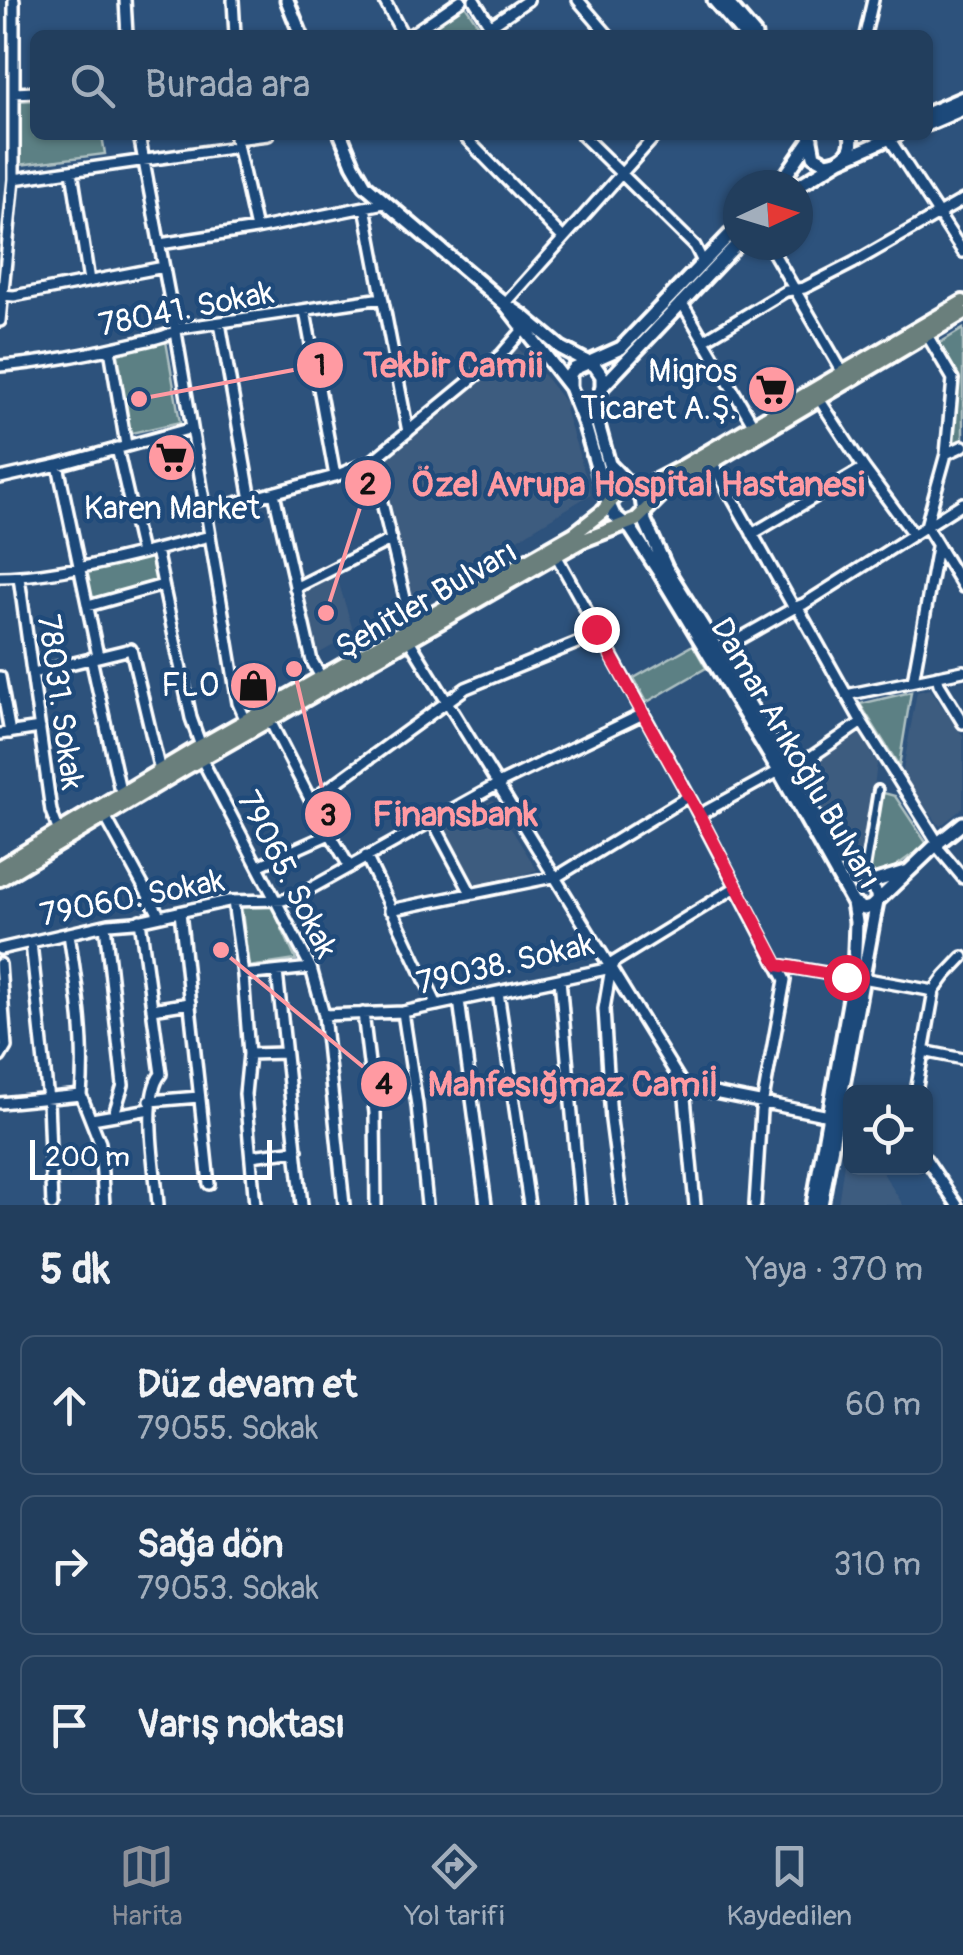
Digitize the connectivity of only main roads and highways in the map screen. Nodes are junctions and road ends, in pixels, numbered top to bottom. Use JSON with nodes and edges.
{"nodes":[{"id":1,"x":288,"y":0,"type":"edge"},
{"id":2,"x":714,"y":0,"type":"edge"},
{"id":3,"x":726,"y":0,"type":"edge"},
{"id":4,"x":299,"y":30,"type":"edge"},
{"id":5,"x":740,"y":30,"type":"edge"},
{"id":6,"x":751,"y":30,"type":"edge"},
{"id":7,"x":963,"y":98,"type":"edge"},
{"id":8,"x":933,"y":110,"type":"edge"},
{"id":9,"x":963,"y":110,"type":"edge"},
{"id":10,"x":933,"y":122,"type":"edge"},
{"id":11,"x":343,"y":140,"type":"edge"},
{"id":12,"x":808,"y":140,"type":"edge"},
{"id":13,"x":812,"y":140,"type":"edge"},
{"id":14,"x":851,"y":140,"type":"edge"},
{"id":15,"x":884,"y":140,"type":"edge"},
{"id":16,"x":840,"y":160,"type":"junction"},
{"id":17,"x":789,"y":170,"type":"edge"},
{"id":18,"x":813,"y":177,"type":"edge"},
{"id":19,"x":723,"y":241,"type":"edge"},
{"id":20,"x":723,"y":259,"type":"edge"},
{"id":21,"x":963,"y":302,"type":"edge"},
{"id":22,"x":963,"y":314,"type":"edge"},
{"id":23,"x":527,"y":325,"type":"junction"},
{"id":24,"x":586,"y":362,"type":"junction"},
{"id":25,"x":570,"y":387,"type":"junction"},
{"id":26,"x":602,"y":388,"type":"junction"},
{"id":27,"x":632,"y":488,"type":"junction"},
{"id":28,"x":608,"y":503,"type":"junction"},
{"id":29,"x":645,"y":510,"type":"junction"},
{"id":30,"x":624,"y":524,"type":"junction"},
{"id":31,"x":411,"y":634,"type":"junction"},
{"id":32,"x":201,"y":752,"type":"junction"},
{"id":33,"x":784,"y":772,"type":"junction"},
{"id":34,"x":963,"y":824,"type":"edge"},
{"id":35,"x":0,"y":868,"type":"edge"},
{"id":36,"x":907,"y":871,"type":"junction"},
{"id":37,"x":0,"y":880,"type":"edge"},
{"id":38,"x":867,"y":880,"type":"junction"},
{"id":39,"x":876,"y":900,"type":"junction"},
{"id":40,"x":853,"y":903,"type":"junction"},
{"id":41,"x":858,"y":978,"type":"junction"},
{"id":42,"x":839,"y":1117,"type":"edge"},
{"id":43,"x":813,"y":1205,"type":"edge"},
{"id":44,"x":822,"y":1205,"type":"edge"}],
"edges":[{"from":1,"to":4,"type":"main road"},
{"from":2,"to":5,"type":"main road"},
{"from":3,"to":6,"type":"main road"},
{"from":7,"to":8,"type":"main road"},
{"from":9,"to":10,"type":"main road"},
{"from":11,"to":23,"type":"main road"},
{"from":12,"to":17,"type":"main road"},
{"from":13,"to":16,"type":"main road"},
{"from":14,"to":16,"type":"main road"},
{"from":15,"to":16,"type":"main road"},
{"from":16,"to":18,"type":"main road"},
{"from":19,"to":24,"type":"main road"},
{"from":20,"to":26,"type":"main road"},
{"from":21,"to":27,"type":"main road"},
{"from":22,"to":29,"type":"main road"},
{"from":23,"to":24,"type":"main road"},
{"from":23,"to":25,"type":"main road"},
{"from":24,"to":25,"type":"main road"},
{"from":24,"to":26,"type":"main road"},
{"from":25,"to":26,"type":"main road"},
{"from":25,"to":28,"type":"main road"},
{"from":26,"to":27,"type":"main road"},
{"from":27,"to":28,"type":"main road"},
{"from":27,"to":29,"type":"main road"},
{"from":28,"to":30,"type":"main road"},
{"from":28,"to":31,"type":"main road","name":"Şehitler Bulvarı"},
{"from":29,"to":30,"type":"main road"},
{"from":29,"to":33,"type":"main road","name":"Damar Arıkoğlu Bulvarı"},
{"from":30,"to":31,"type":"main road","name":"Şehitler Bulvarı"},
{"from":30,"to":33,"type":"main road","name":"Damar Arıkoğlu Bulvarı"},
{"from":31,"to":32,"type":"main road","name":"Şehitler Bulvarı"},
{"from":31,"to":32,"type":"main road","name":"Şehitler Bulvarı"},
{"from":32,"to":35,"type":"main road","name":"Şehitler Bulvarı"},
{"from":32,"to":37,"type":"main road","name":"Şehitler Bulvarı"},
{"from":33,"to":38,"type":"main road","name":"Damar Arıkoğlu Bulvarı"},
{"from":33,"to":40,"type":"main road","name":"Damar Arıkoğlu Bulvarı"},
{"from":34,"to":36,"type":"main road"},
{"from":36,"to":38,"type":"main road"},
{"from":36,"to":39,"type":"main road"},
{"from":38,"to":39,"type":"main road"},
{"from":38,"to":40,"type":"main road"},
{"from":39,"to":40,"type":"main road"},
{"from":39,"to":41,"type":"main road","name":"Damar Arıkoğlu Bulvarı"},
{"from":40,"to":41,"type":"main road","name":"Damar Arıkoğlu Bulvarı"},
{"from":41,"to":42,"type":"main road","name":"Damar Arıkoğlu Bulvarı"},
{"from":42,"to":43,"type":"main road","name":"Damar Arıkoğlu Bulvarı"},
{"from":42,"to":44,"type":"main road","name":"Damar Arıkoğlu Bulvarı"}]}
